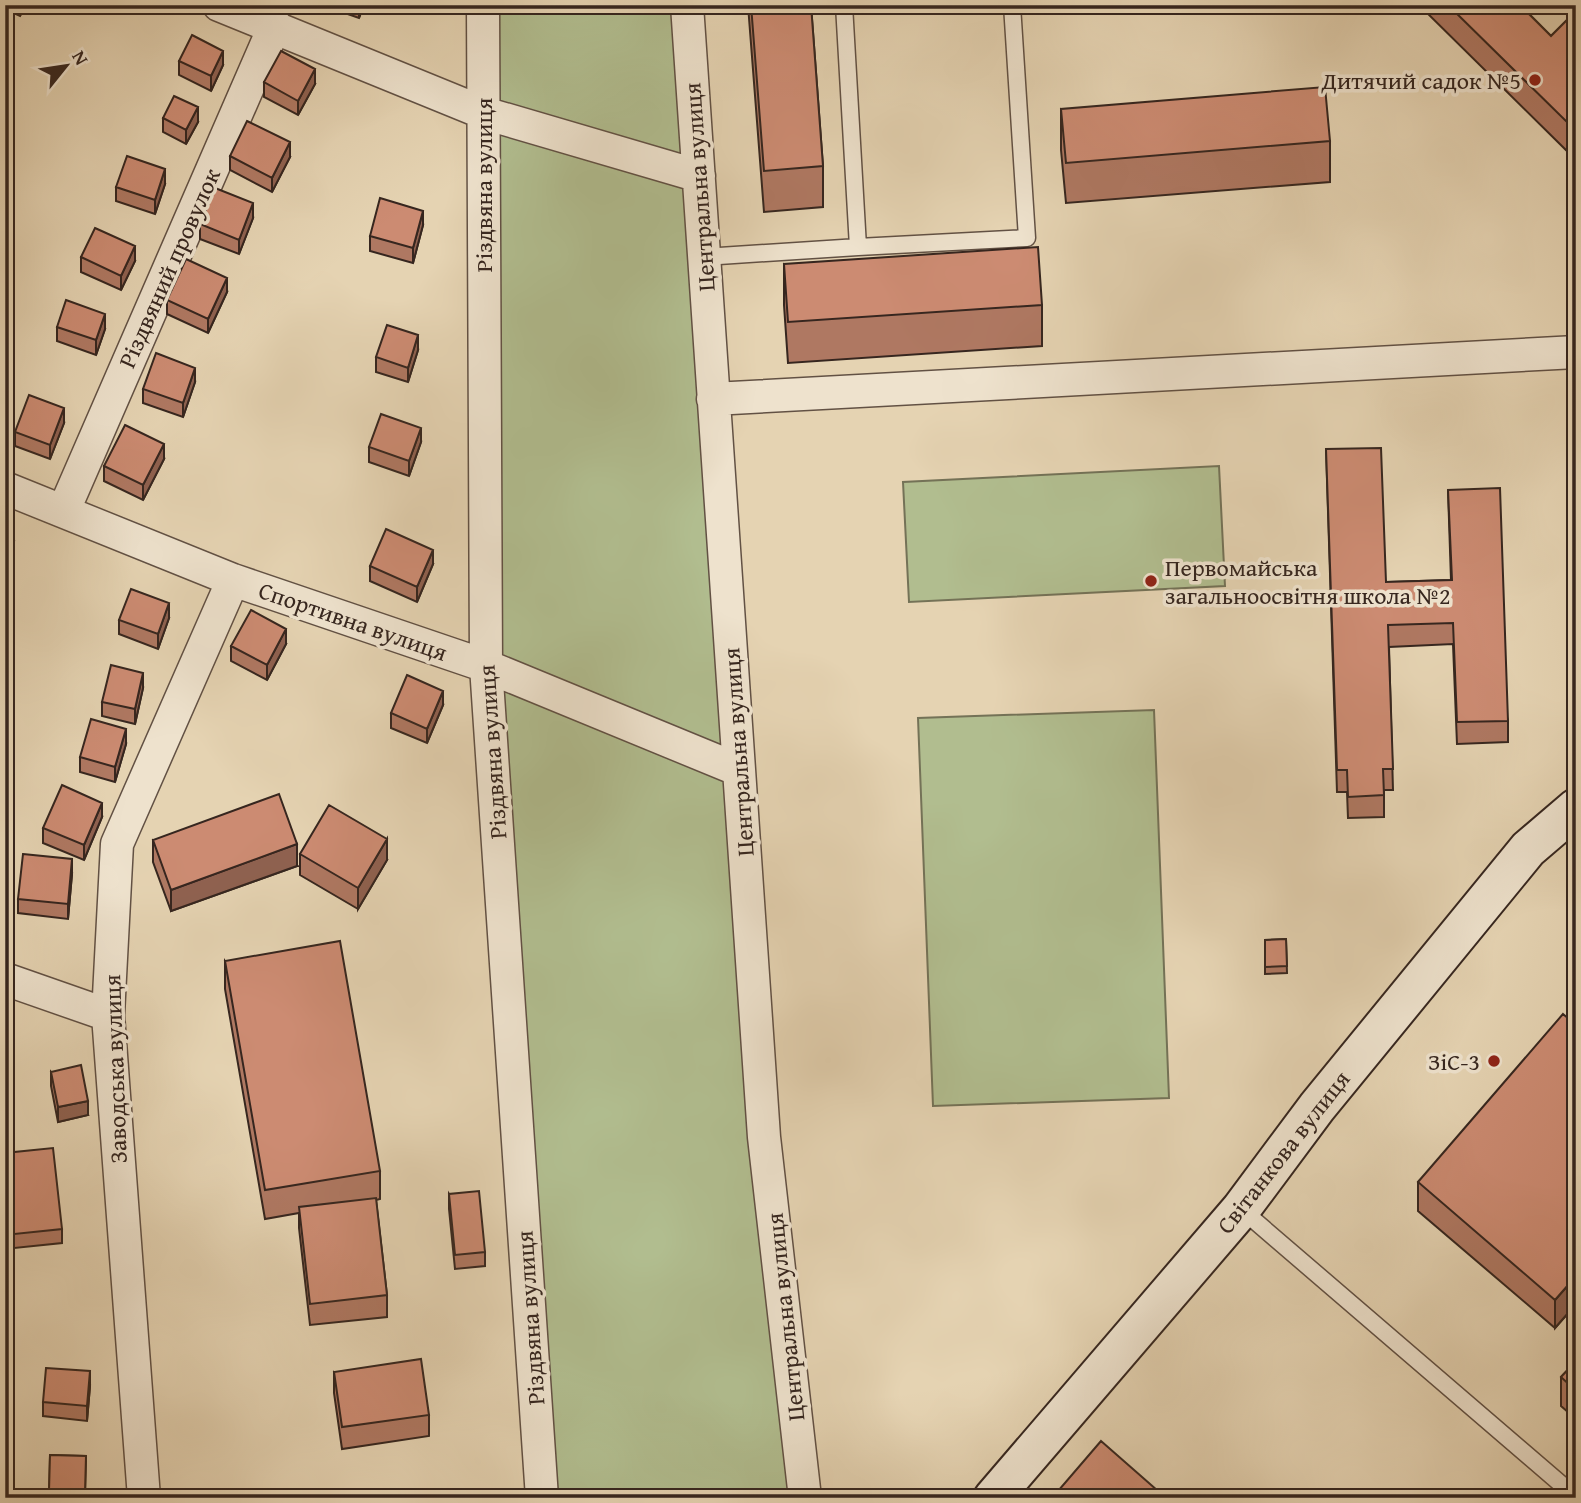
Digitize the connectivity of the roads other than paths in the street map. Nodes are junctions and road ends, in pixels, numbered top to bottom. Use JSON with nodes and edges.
{"nodes":[{"id":1,"x":219,"y":5,"type":"edge"},
{"id":2,"x":483,"y":5,"type":"edge"},
{"id":3,"x":687,"y":5,"type":"edge"},
{"id":4,"x":844,"y":5,"type":"edge"},
{"id":5,"x":1012,"y":5,"type":"edge"},
{"id":6,"x":275,"y":26,"type":"junction"},
{"id":7,"x":484,"y":113,"type":"junction"},
{"id":8,"x":699,"y":176,"type":"junction"},
{"id":9,"x":858,"y":247,"type":"junction"},
{"id":10,"x":704,"y":257,"type":"junction"},
{"id":11,"x":1576,"y":352,"type":"edge"},
{"id":12,"x":713,"y":399,"type":"junction"},
{"id":13,"x":5,"y":488,"type":"edge"},
{"id":14,"x":64,"y":510,"type":"junction"},
{"id":15,"x":233,"y":580,"type":"junction"},
{"id":16,"x":486,"y":666,"type":"junction"},
{"id":17,"x":739,"y":770,"type":"junction"},
{"id":18,"x":1576,"y":808,"type":"edge"},
{"id":19,"x":5,"y":979,"type":"edge"},
{"id":20,"x":108,"y":1015,"type":"junction"},
{"id":21,"x":1241,"y":1209,"type":"junction"},
{"id":22,"x":1576,"y":1497,"type":"edge"},
{"id":23,"x":144,"y":1498,"type":"edge"},
{"id":24,"x":542,"y":1498,"type":"edge"},
{"id":25,"x":805,"y":1498,"type":"edge"},
{"id":26,"x":993,"y":1498,"type":"edge"}],
"edges":[{"from":1,"to":6,"type":"street"},
{"from":2,"to":7,"type":"street","name":"Різдвяна вулиця"},
{"from":3,"to":8,"type":"street","name":"Центральна вулиця"},
{"from":4,"to":9,"type":"lane"},
{"from":5,"to":9,"type":"lane"},
{"from":6,"to":7,"type":"street"},
{"from":6,"to":14,"type":"street","name":"Різдвяний провулок"},
{"from":7,"to":8,"type":"street"},
{"from":7,"to":16,"type":"street","name":"Різдвяна вулиця"},
{"from":8,"to":10,"type":"street","name":"Центральна вулиця"},
{"from":9,"to":10,"type":"lane"},
{"from":10,"to":12,"type":"street","name":"Центральна вулиця"},
{"from":11,"to":12,"type":"street"},
{"from":12,"to":17,"type":"street","name":"Центральна вулиця"},
{"from":13,"to":14,"type":"street","name":"Спортивна вулиця"},
{"from":14,"to":15,"type":"street","name":"Спортивна вулиця"},
{"from":15,"to":16,"type":"street","name":"Спортивна вулиця"},
{"from":15,"to":20,"type":"street","name":"Заводська вулиця"},
{"from":16,"to":17,"type":"street","name":"Спортивна вулиця"},
{"from":16,"to":24,"type":"street","name":"Різдвяна вулиця"},
{"from":17,"to":25,"type":"street","name":"Центральна вулиця"},
{"from":18,"to":21,"type":"street","name":"Світанкова вулиця"},
{"from":19,"to":20,"type":"street"},
{"from":20,"to":23,"type":"street","name":"Заводська вулиця"},
{"from":21,"to":22,"type":"lane"},
{"from":21,"to":26,"type":"street","name":"Світанкова вулиця"}]}
